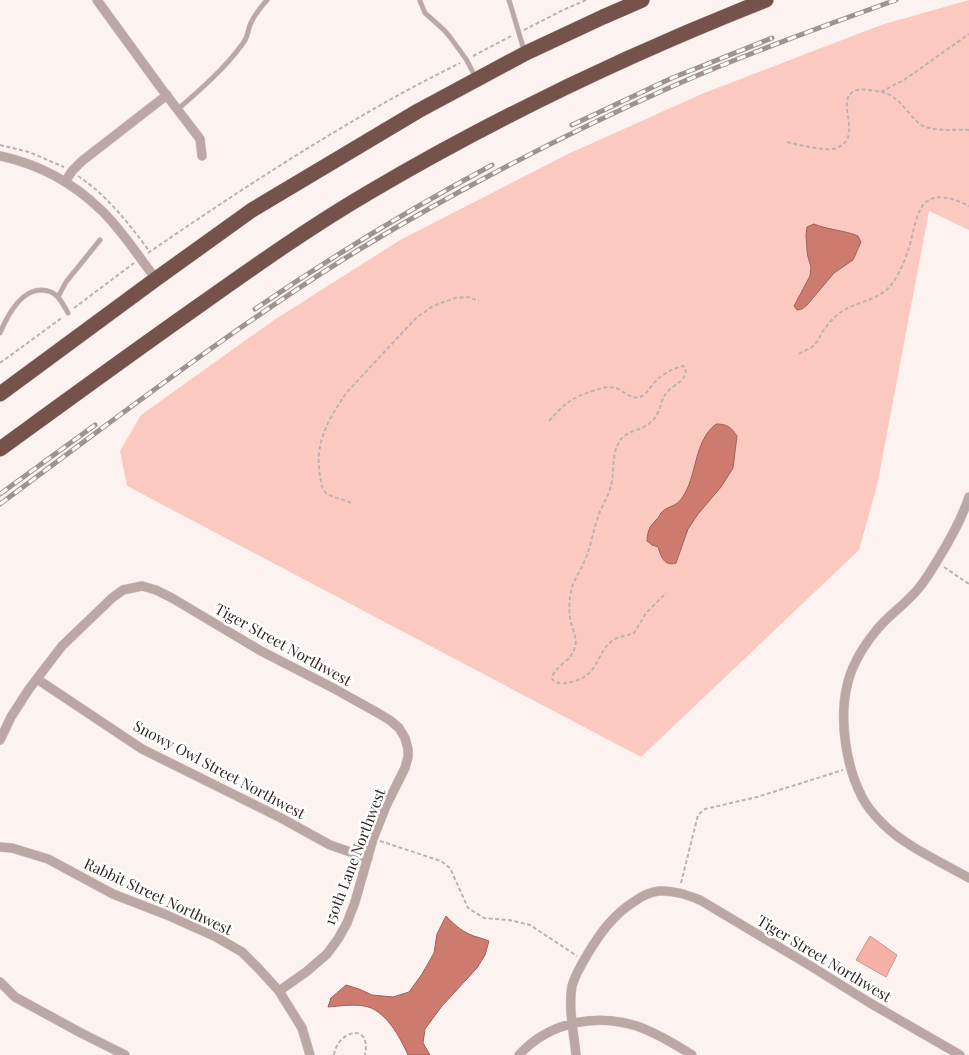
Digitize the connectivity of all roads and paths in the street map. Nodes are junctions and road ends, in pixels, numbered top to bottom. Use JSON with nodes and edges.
{"nodes":[{"id":1,"x":97,"y":0,"type":"edge"},
{"id":2,"x":267,"y":0,"type":"edge"},
{"id":3,"x":509,"y":0,"type":"edge"},
{"id":4,"x":586,"y":0,"type":"edge"},
{"id":5,"x":642,"y":0,"type":"edge"},
{"id":6,"x":766,"y":0,"type":"edge"},
{"id":7,"x":420,"y":1,"type":"dead end"},
{"id":8,"x":519,"y":32,"type":"junction"},
{"id":9,"x":969,"y":34,"type":"edge"},
{"id":10,"x":526,"y":54,"type":"junction"},
{"id":11,"x":466,"y":59,"type":"junction"},
{"id":12,"x":477,"y":79,"type":"junction"},
{"id":13,"x":881,"y":92,"type":"junction"},
{"id":14,"x":167,"y":95,"type":"junction"},
{"id":15,"x":178,"y":109,"type":"junction"},
{"id":16,"x":969,"y":130,"type":"edge"},
{"id":17,"x":787,"y":142,"type":"dead end"},
{"id":18,"x":0,"y":145,"type":"edge"},
{"id":19,"x":0,"y":156,"type":"edge"},
{"id":20,"x":202,"y":156,"type":"dead end"},
{"id":21,"x":65,"y":167,"type":"dead end"},
{"id":22,"x":65,"y":182,"type":"junction"},
{"id":23,"x":969,"y":206,"type":"edge"},
{"id":24,"x":100,"y":240,"type":"dead end"},
{"id":25,"x":150,"y":252,"type":"dead end"},
{"id":26,"x":156,"y":278,"type":"junction"},
{"id":27,"x":58,"y":297,"type":"junction"},
{"id":28,"x":479,"y":301,"type":"dead end"},
{"id":29,"x":68,"y":313,"type":"dead end"},
{"id":30,"x":0,"y":333,"type":"edge"},
{"id":31,"x":799,"y":354,"type":"dead end"},
{"id":32,"x":0,"y":394,"type":"edge"},
{"id":33,"x":548,"y":421,"type":"dead end"},
{"id":34,"x":0,"y":449,"type":"edge"},
{"id":35,"x":969,"y":497,"type":"edge"},
{"id":36,"x":351,"y":503,"type":"dead end"},
{"id":37,"x":936,"y":562,"type":"junction"},
{"id":38,"x":969,"y":584,"type":"edge"},
{"id":39,"x":666,"y":592,"type":"dead end"},
{"id":40,"x":37,"y":679,"type":"junction"},
{"id":41,"x":405,"y":738,"type":"joint"},
{"id":42,"x":0,"y":740,"type":"edge"},
{"id":43,"x":851,"y":766,"type":"junction"},
{"id":44,"x":374,"y":839,"type":"junction"},
{"id":45,"x":0,"y":847,"type":"edge"},
{"id":46,"x":368,"y":858,"type":"junction"},
{"id":47,"x":969,"y":878,"type":"edge"},
{"id":48,"x":676,"y":892,"type":"junction"},
{"id":49,"x":584,"y":960,"type":"junction"},
{"id":50,"x":0,"y":982,"type":"edge"},
{"id":51,"x":279,"y":991,"type":"junction"},
{"id":52,"x":573,"y":1023,"type":"junction"},
{"id":53,"x":125,"y":1055,"type":"edge"},
{"id":54,"x":310,"y":1055,"type":"edge"},
{"id":55,"x":334,"y":1055,"type":"edge"},
{"id":56,"x":365,"y":1055,"type":"edge"},
{"id":57,"x":519,"y":1055,"type":"edge"},
{"id":58,"x":576,"y":1055,"type":"edge"},
{"id":59,"x":692,"y":1055,"type":"edge"},
{"id":60,"x":960,"y":1055,"type":"edge"}],
"edges":[{"from":1,"to":14,"type":"street"},
{"from":2,"to":15,"type":"lane"},
{"from":3,"to":8,"type":"lane"},
{"from":4,"to":8,"type":"path"},
{"from":5,"to":10,"type":"highway"},
{"from":6,"to":34,"type":"highway"},
{"from":7,"to":11,"type":"lane"},
{"from":8,"to":10,"type":"lane"},
{"from":8,"to":11,"type":"path"},
{"from":9,"to":13,"type":"path"},
{"from":10,"to":12,"type":"highway"},
{"from":11,"to":12,"type":"lane"},
{"from":11,"to":25,"type":"path"},
{"from":12,"to":26,"type":"highway"},
{"from":13,"to":16,"type":"path"},
{"from":13,"to":17,"type":"path"},
{"from":14,"to":15,"type":"street"},
{"from":14,"to":22,"type":"street"},
{"from":15,"to":20,"type":"street"},
{"from":18,"to":21,"type":"path"},
{"from":19,"to":22,"type":"street"},
{"from":22,"to":26,"type":"street"},
{"from":23,"to":31,"type":"path"},
{"from":24,"to":27,"type":"lane"},
{"from":26,"to":32,"type":"highway"},
{"from":27,"to":29,"type":"lane"},
{"from":27,"to":30,"type":"lane"},
{"from":28,"to":36,"type":"path"},
{"from":33,"to":39,"type":"path"},
{"from":35,"to":37,"type":"street"},
{"from":37,"to":38,"type":"path"},
{"from":37,"to":43,"type":"street"},
{"from":40,"to":41,"type":"street","name":"Tiger Street Northwest"},
{"from":40,"to":42,"type":"street"},
{"from":40,"to":46,"type":"street","name":"Snowy Owl Street Northwest"},
{"from":41,"to":44,"type":"street","name":"150th Lane Northwest"},
{"from":43,"to":47,"type":"street"},
{"from":43,"to":48,"type":"path"},
{"from":44,"to":46,"type":"street","name":"150th Lane Northwest"},
{"from":44,"to":49,"type":"path"},
{"from":45,"to":51,"type":"street","name":"Rabbit Street Northwest"},
{"from":46,"to":51,"type":"street","name":"150th Lane Northwest"},
{"from":48,"to":49,"type":"street"},
{"from":48,"to":60,"type":"street","name":"Tiger Street Northwest"},
{"from":49,"to":52,"type":"street"},
{"from":50,"to":53,"type":"street"},
{"from":51,"to":54,"type":"street","name":"Rabbit Street Northwest"},
{"from":52,"to":57,"type":"street"},
{"from":52,"to":58,"type":"street"},
{"from":52,"to":59,"type":"street"},
{"from":55,"to":56,"type":"path"}]}
